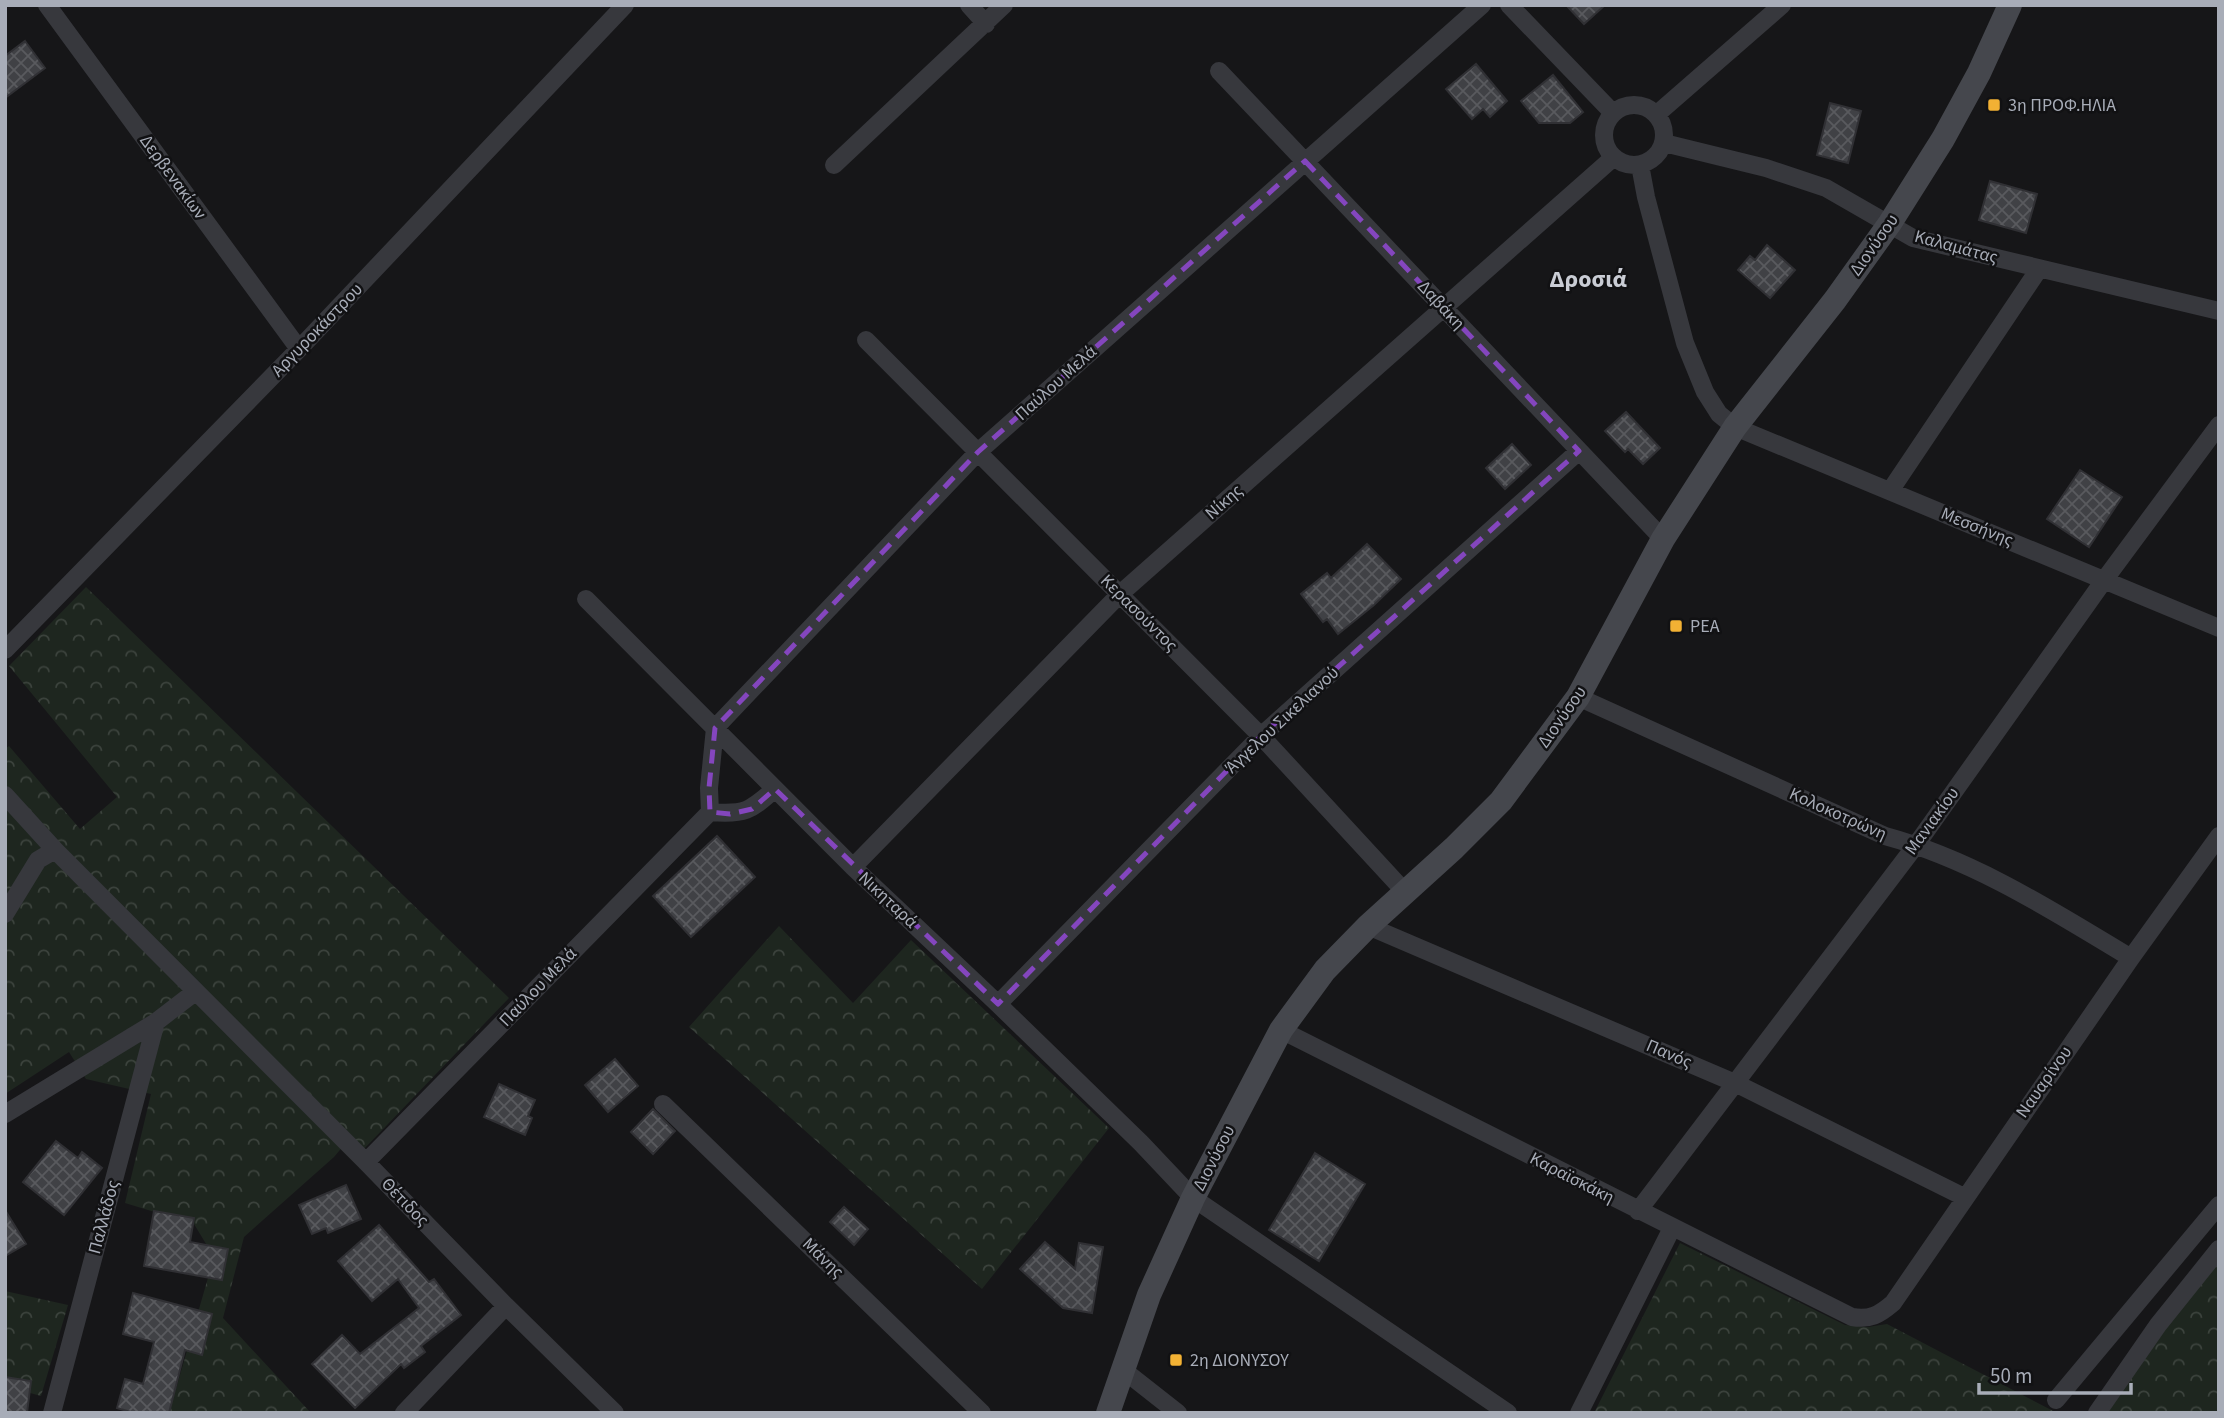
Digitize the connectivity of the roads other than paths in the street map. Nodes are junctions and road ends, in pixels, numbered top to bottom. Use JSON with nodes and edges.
{"nodes":[{"id":1,"x":47,"y":5,"type":"edge"},
{"id":2,"x":625,"y":5,"type":"edge"},
{"id":3,"x":969,"y":5,"type":"edge"},
{"id":4,"x":1004,"y":5,"type":"edge"},
{"id":5,"x":1482,"y":5,"type":"edge"},
{"id":6,"x":1509,"y":5,"type":"edge"},
{"id":7,"x":1782,"y":5,"type":"edge"},
{"id":8,"x":2010,"y":5,"type":"edge"},
{"id":9,"x":986,"y":24,"type":"junction"},
{"id":10,"x":1219,"y":71,"type":"dead end"},
{"id":11,"x":1613,"y":113,"type":"junction"},
{"id":12,"x":1657,"y":114,"type":"junction"},
{"id":13,"x":1664,"y":143,"type":"junction"},
{"id":14,"x":1614,"y":157,"type":"junction"},
{"id":15,"x":1305,"y":161,"type":"junction"},
{"id":16,"x":1640,"y":164,"type":"junction"},
{"id":17,"x":834,"y":165,"type":"dead end"},
{"id":18,"x":1890,"y":223,"type":"junction"},
{"id":19,"x":2039,"y":269,"type":"junction"},
{"id":20,"x":1444,"y":308,"type":"junction"},
{"id":21,"x":2219,"y":310,"type":"edge"},
{"id":22,"x":866,"y":340,"type":"dead end"},
{"id":23,"x":299,"y":349,"type":"junction"},
{"id":24,"x":2219,"y":425,"type":"edge"},
{"id":25,"x":1735,"y":427,"type":"junction"},
{"id":26,"x":1579,"y":451,"type":"junction"},
{"id":27,"x":978,"y":452,"type":"junction"},
{"id":28,"x":1890,"y":491,"type":"junction"},
{"id":29,"x":1663,"y":539,"type":"junction"},
{"id":30,"x":2105,"y":579,"type":"junction"},
{"id":31,"x":1120,"y":594,"type":"junction"},
{"id":32,"x":586,"y":599,"type":"dead end"},
{"id":33,"x":2219,"y":628,"type":"edge"},
{"id":34,"x":5,"y":650,"type":"edge"},
{"id":35,"x":1578,"y":697,"type":"junction"},
{"id":36,"x":715,"y":728,"type":"junction"},
{"id":37,"x":1261,"y":736,"type":"junction"},
{"id":38,"x":775,"y":789,"type":"junction"},
{"id":39,"x":5,"y":794,"type":"edge"},
{"id":40,"x":710,"y":812,"type":"junction"},
{"id":41,"x":2219,"y":836,"type":"edge"},
{"id":42,"x":1916,"y":845,"type":"junction"},
{"id":43,"x":55,"y":850,"type":"junction"},
{"id":44,"x":853,"y":867,"type":"junction"},
{"id":45,"x":1405,"y":892,"type":"junction"},
{"id":46,"x":5,"y":914,"type":"edge"},
{"id":47,"x":1368,"y":926,"type":"junction"},
{"id":48,"x":2131,"y":958,"type":"junction"},
{"id":49,"x":195,"y":992,"type":"junction"},
{"id":50,"x":998,"y":1004,"type":"junction"},
{"id":51,"x":156,"y":1021,"type":"junction"},
{"id":52,"x":1281,"y":1030,"type":"junction"},
{"id":53,"x":1735,"y":1083,"type":"junction"},
{"id":54,"x":663,"y":1104,"type":"dead end"},
{"id":55,"x":5,"y":1114,"type":"edge"},
{"id":56,"x":366,"y":1162,"type":"junction"},
{"id":57,"x":1964,"y":1196,"type":"junction"},
{"id":58,"x":1194,"y":1198,"type":"junction"},
{"id":59,"x":2219,"y":1205,"type":"edge"},
{"id":60,"x":1638,"y":1211,"type":"junction"},
{"id":61,"x":1672,"y":1228,"type":"junction"},
{"id":62,"x":2219,"y":1248,"type":"edge"},
{"id":63,"x":506,"y":1306,"type":"junction"},
{"id":64,"x":1865,"y":1319,"type":"joint"},
{"id":65,"x":1122,"y":1369,"type":"junction"},
{"id":66,"x":2056,"y":1400,"type":"dead end"},
{"id":67,"x":52,"y":1413,"type":"edge"},
{"id":68,"x":404,"y":1413,"type":"edge"},
{"id":69,"x":615,"y":1413,"type":"edge"},
{"id":70,"x":982,"y":1413,"type":"edge"},
{"id":71,"x":1108,"y":1413,"type":"edge"},
{"id":72,"x":1178,"y":1413,"type":"edge"},
{"id":73,"x":1508,"y":1413,"type":"edge"},
{"id":74,"x":1580,"y":1413,"type":"edge"},
{"id":75,"x":2097,"y":1413,"type":"edge"}],
"edges":[{"from":1,"to":23,"type":"street","name":"Δερβενακίων"},
{"from":2,"to":23,"type":"street","name":"Αργυροκάστρου"},
{"from":3,"to":9,"type":"street"},
{"from":4,"to":9,"type":"street"},
{"from":5,"to":15,"type":"street","name":"Παύλου Μελά"},
{"from":6,"to":11,"type":"street"},
{"from":7,"to":12,"type":"street"},
{"from":8,"to":18,"type":"main road","name":"Διονύσου"},
{"from":9,"to":17,"type":"street"},
{"from":10,"to":15,"type":"street","name":"Δαβάκη"},
{"from":11,"to":12,"type":"street"},
{"from":11,"to":14,"type":"street"},
{"from":12,"to":13,"type":"street"},
{"from":13,"to":16,"type":"street"},
{"from":13,"to":18,"type":"street","name":"Καλαμάτας"},
{"from":14,"to":16,"type":"street"},
{"from":14,"to":20,"type":"street","name":"Νίκης"},
{"from":15,"to":20,"type":"street","name":"Δαβάκη"},
{"from":15,"to":27,"type":"street","name":"Παύλου Μελά"},
{"from":16,"to":25,"type":"street"},
{"from":18,"to":19,"type":"street","name":"Καλαμάτας"},
{"from":18,"to":25,"type":"main road","name":"Διονύσου"},
{"from":19,"to":21,"type":"street","name":"Καλαμάτας"},
{"from":19,"to":28,"type":"street"},
{"from":20,"to":26,"type":"street","name":"Δαβάκη"},
{"from":20,"to":31,"type":"street","name":"Νίκης"},
{"from":22,"to":27,"type":"street","name":"Κερασούντος"},
{"from":23,"to":34,"type":"street","name":"Αργυροκάστρου"},
{"from":24,"to":30,"type":"street","name":"Μανιακίου"},
{"from":25,"to":28,"type":"street","name":"Μεσσήνης"},
{"from":25,"to":29,"type":"main road","name":"Διονύσου"},
{"from":26,"to":29,"type":"street","name":"Δαβάκη"},
{"from":26,"to":37,"type":"street","name":"Άγγελου Σικελιανού"},
{"from":27,"to":31,"type":"street","name":"Κερασούντος"},
{"from":27,"to":36,"type":"street","name":"Παύλου Μελά"},
{"from":28,"to":30,"type":"street","name":"Μεσσήνης"},
{"from":29,"to":35,"type":"main road","name":"Διονύσου"},
{"from":30,"to":33,"type":"street","name":"Μεσσήνης"},
{"from":30,"to":42,"type":"street","name":"Μανιακίου"},
{"from":31,"to":37,"type":"street","name":"Κερασούντος"},
{"from":31,"to":44,"type":"street","name":"Νίκης"},
{"from":32,"to":36,"type":"street","name":"Νικηταρά"},
{"from":35,"to":42,"type":"street","name":"Κολοκοτρώνη"},
{"from":35,"to":45,"type":"main road","name":"Διονύσου"},
{"from":36,"to":38,"type":"street","name":"Νικηταρά"},
{"from":36,"to":40,"type":"street"},
{"from":37,"to":45,"type":"street","name":"Κερασούντος"},
{"from":37,"to":50,"type":"street","name":"Άγγελου Σικελιανού"},
{"from":38,"to":40,"type":"street"},
{"from":38,"to":44,"type":"street","name":"Νικηταρά"},
{"from":39,"to":43,"type":"street","name":"Θέτιδος"},
{"from":40,"to":56,"type":"street","name":"Παύλου Μελά"},
{"from":41,"to":48,"type":"street","name":"Ναυαρίνου"},
{"from":42,"to":48,"type":"street","name":"Κολοκοτρώνη"},
{"from":42,"to":53,"type":"street","name":"Μανιακίου"},
{"from":43,"to":46,"type":"street"},
{"from":43,"to":49,"type":"street","name":"Θέτιδος"},
{"from":44,"to":50,"type":"street","name":"Νικηταρά"},
{"from":45,"to":47,"type":"main road","name":"Διονύσου"},
{"from":47,"to":52,"type":"main road","name":"Διονύσου"},
{"from":47,"to":53,"type":"street","name":"Πανός"},
{"from":48,"to":57,"type":"street","name":"Ναυαρίνου"},
{"from":49,"to":51,"type":"street"},
{"from":49,"to":56,"type":"street","name":"Θέτιδος"},
{"from":50,"to":58,"type":"street","name":"Νικηταρά"},
{"from":51,"to":55,"type":"street"},
{"from":51,"to":67,"type":"street","name":"Παλλάδος"},
{"from":52,"to":58,"type":"main road","name":"Διονύσου"},
{"from":52,"to":60,"type":"street","name":"Καραϊσκάκη"},
{"from":53,"to":57,"type":"street","name":"Πανός"},
{"from":53,"to":60,"type":"street","name":"Μανιακίου"},
{"from":54,"to":70,"type":"street","name":"Μάνης"},
{"from":56,"to":63,"type":"street","name":"Θέτιδος"},
{"from":57,"to":64,"type":"street","name":"Ναυαρίνου"},
{"from":58,"to":65,"type":"main road","name":"Διονύσου"},
{"from":58,"to":73,"type":"street","name":"Νικηταρά"},
{"from":59,"to":66,"type":"street"},
{"from":60,"to":61,"type":"street","name":"Καραϊσκάκη"},
{"from":61,"to":64,"type":"street","name":"Καραϊσκάκη"},
{"from":61,"to":74,"type":"street"},
{"from":62,"to":75,"type":"street"},
{"from":63,"to":68,"type":"street"},
{"from":63,"to":69,"type":"street","name":"Θέτιδος"},
{"from":65,"to":71,"type":"main road","name":"Διονύσου"},
{"from":65,"to":72,"type":"street"}]}
